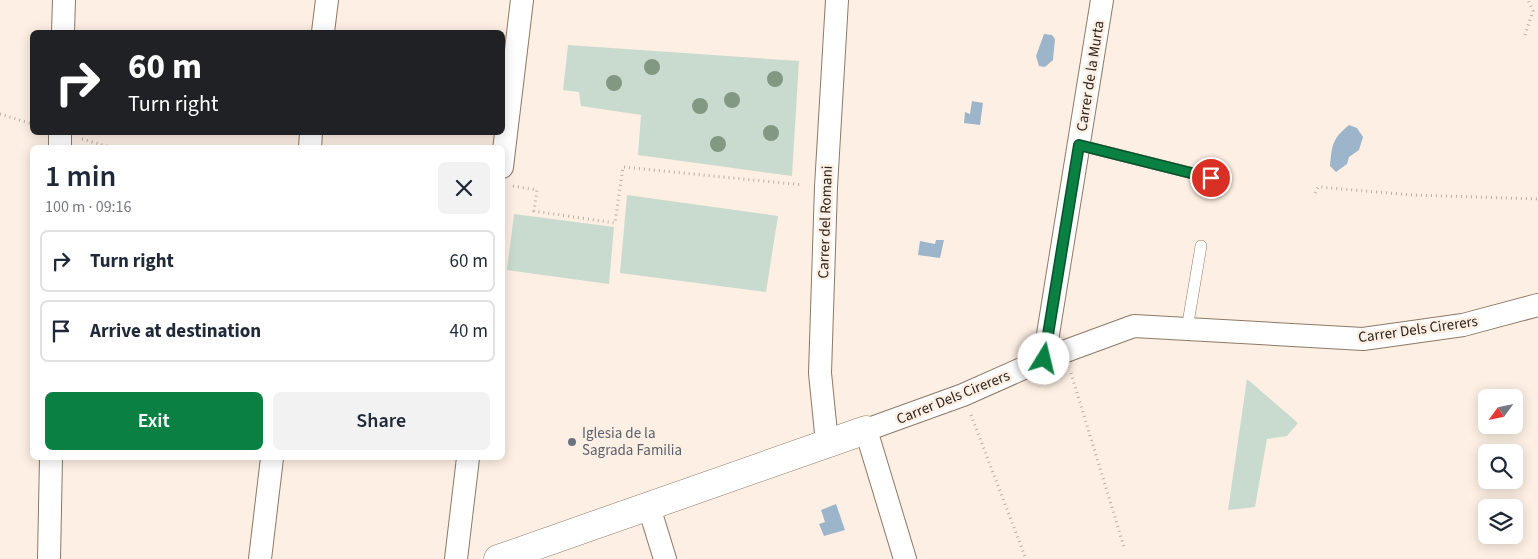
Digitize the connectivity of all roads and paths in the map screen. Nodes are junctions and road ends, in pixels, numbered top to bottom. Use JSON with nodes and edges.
{"nodes":[{"id":1,"x":64,"y":0,"type":"edge"},
{"id":2,"x":327,"y":0,"type":"edge"},
{"id":3,"x":522,"y":0,"type":"edge"},
{"id":4,"x":837,"y":0,"type":"edge"},
{"id":5,"x":1102,"y":0,"type":"edge"},
{"id":6,"x":1528,"y":0,"type":"edge"},
{"id":7,"x":63,"y":30,"type":"edge"},
{"id":8,"x":323,"y":30,"type":"edge"},
{"id":9,"x":1525,"y":36,"type":"dead end"},
{"id":10,"x":0,"y":114,"type":"edge"},
{"id":11,"x":30,"y":123,"type":"edge"},
{"id":12,"x":66,"y":139,"type":"edge"},
{"id":13,"x":97,"y":145,"type":"edge"},
{"id":14,"x":1079,"y":145,"type":"junction"},
{"id":15,"x":507,"y":177,"type":"edge"},
{"id":16,"x":1211,"y":178,"type":"dead end"},
{"id":17,"x":826,"y":187,"type":"junction"},
{"id":18,"x":1315,"y":193,"type":"dead end"},
{"id":19,"x":1538,"y":198,"type":"edge"},
{"id":20,"x":1200,"y":246,"type":"dead end"},
{"id":21,"x":1538,"y":305,"type":"edge"},
{"id":22,"x":1187,"y":329,"type":"junction"},
{"id":23,"x":1054,"y":355,"type":"junction"},
{"id":24,"x":963,"y":395,"type":"junction"},
{"id":25,"x":866,"y":430,"type":"junction"},
{"id":26,"x":827,"y":444,"type":"junction"},
{"id":27,"x":51,"y":460,"type":"edge"},
{"id":28,"x":272,"y":460,"type":"edge"},
{"id":29,"x":468,"y":460,"type":"edge"},
{"id":30,"x":649,"y":506,"type":"junction"},
{"id":31,"x":1124,"y":547,"type":"dead end"},
{"id":32,"x":49,"y":559,"type":"edge"},
{"id":33,"x":260,"y":559,"type":"edge"},
{"id":34,"x":456,"y":559,"type":"edge"},
{"id":35,"x":498,"y":559,"type":"edge"},
{"id":36,"x":665,"y":559,"type":"edge"},
{"id":37,"x":905,"y":559,"type":"edge"},
{"id":38,"x":1026,"y":559,"type":"edge"}],
"edges":[{"from":1,"to":7,"type":"street"},
{"from":2,"to":8,"type":"street"},
{"from":3,"to":15,"type":"street"},
{"from":4,"to":17,"type":"street","name":"Carrer del Romani"},
{"from":5,"to":14,"type":"street","name":"Carrer de la Murta"},
{"from":6,"to":9,"type":"path"},
{"from":10,"to":11,"type":"path"},
{"from":12,"to":13,"type":"path"},
{"from":14,"to":16,"type":"lane"},
{"from":14,"to":23,"type":"street","name":"Carrer de la Murta"},
{"from":15,"to":17,"type":"path"},
{"from":17,"to":26,"type":"street","name":"Carrer del Romani"},
{"from":18,"to":19,"type":"path"},
{"from":20,"to":22,"type":"lane"},
{"from":21,"to":22,"type":"street","name":"Carrer Dels Cirerers"},
{"from":22,"to":23,"type":"street","name":"Carrer Dels Cirerers"},
{"from":23,"to":24,"type":"street","name":"Carrer Dels Cirerers"},
{"from":23,"to":31,"type":"path"},
{"from":24,"to":25,"type":"street","name":"Carrer Dels Cirerers"},
{"from":24,"to":38,"type":"path"},
{"from":25,"to":26,"type":"street","name":"Carrer Dels Cirerers"},
{"from":25,"to":37,"type":"street"},
{"from":26,"to":30,"type":"street","name":"Carrer Dels Cirerers"},
{"from":27,"to":32,"type":"street"},
{"from":28,"to":33,"type":"street"},
{"from":29,"to":34,"type":"street"},
{"from":30,"to":35,"type":"street","name":"Carrer Dels Cirerers"},
{"from":30,"to":36,"type":"street"}]}
